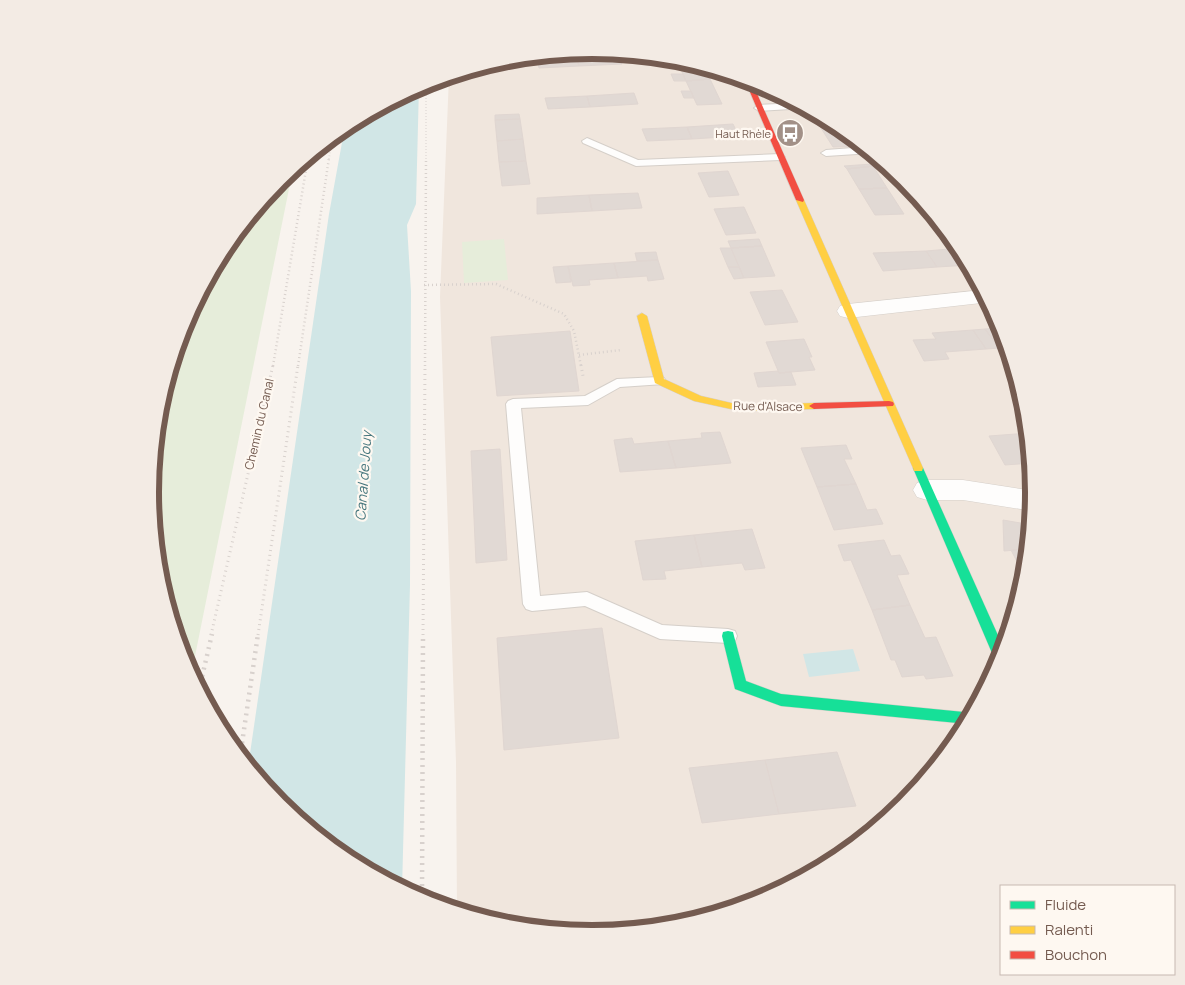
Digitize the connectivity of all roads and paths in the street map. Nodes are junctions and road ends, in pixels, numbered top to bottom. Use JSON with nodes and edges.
{"nodes":[{"id":1,"x":751,"y":89,"type":"edge"},
{"id":2,"x":426,"y":92,"type":"edge"},
{"id":3,"x":790,"y":107,"type":"edge"},
{"id":4,"x":759,"y":108,"type":"junction"},
{"id":5,"x":587,"y":141,"type":"dead end"},
{"id":6,"x":330,"y":146,"type":"edge"},
{"id":7,"x":860,"y":151,"type":"edge"},
{"id":8,"x":826,"y":153,"type":"dead end"},
{"id":9,"x":780,"y":156,"type":"junction"},
{"id":10,"x":306,"y":167,"type":"edge"},
{"id":11,"x":424,"y":286,"type":"junction"},
{"id":12,"x":980,"y":297,"type":"edge"},
{"id":13,"x":848,"y":311,"type":"junction"},
{"id":14,"x":642,"y":316,"type":"dead end"},
{"id":15,"x":650,"y":347,"type":"junction"},
{"id":16,"x":579,"y":355,"type":"junction"},
{"id":17,"x":659,"y":381,"type":"junction"},
{"id":18,"x":588,"y":400,"type":"junction"},
{"id":19,"x":889,"y":404,"type":"junction"},
{"id":20,"x":927,"y":490,"type":"junction"},
{"id":21,"x":1026,"y":500,"type":"edge"},
{"id":22,"x":728,"y":636,"type":"joint"},
{"id":23,"x":997,"y":648,"type":"edge"},
{"id":24,"x":201,"y":680,"type":"edge"},
{"id":25,"x":963,"y":717,"type":"edge"},
{"id":26,"x":241,"y":747,"type":"edge"},
{"id":27,"x":422,"y":891,"type":"edge"}],
"edges":[{"from":1,"to":4,"type":"street"},
{"from":2,"to":11,"type":"path"},
{"from":3,"to":4,"type":"lane"},
{"from":4,"to":9,"type":"street"},
{"from":5,"to":9,"type":"lane"},
{"from":6,"to":26,"type":"path"},
{"from":7,"to":8,"type":"lane"},
{"from":9,"to":13,"type":"street"},
{"from":10,"to":24,"type":"path","name":"Chemin du Canal"},
{"from":11,"to":16,"type":"path"},
{"from":11,"to":27,"type":"path"},
{"from":12,"to":13,"type":"street"},
{"from":13,"to":19,"type":"street"},
{"from":14,"to":15,"type":"street"},
{"from":15,"to":16,"type":"path"},
{"from":15,"to":17,"type":"street"},
{"from":16,"to":18,"type":"path"},
{"from":17,"to":18,"type":"lane"},
{"from":17,"to":19,"type":"street","name":"Rue d'Alsace"},
{"from":18,"to":22,"type":"lane"},
{"from":19,"to":20,"type":"street"},
{"from":20,"to":21,"type":"street"},
{"from":20,"to":23,"type":"street"},
{"from":22,"to":25,"type":"street"}]}
